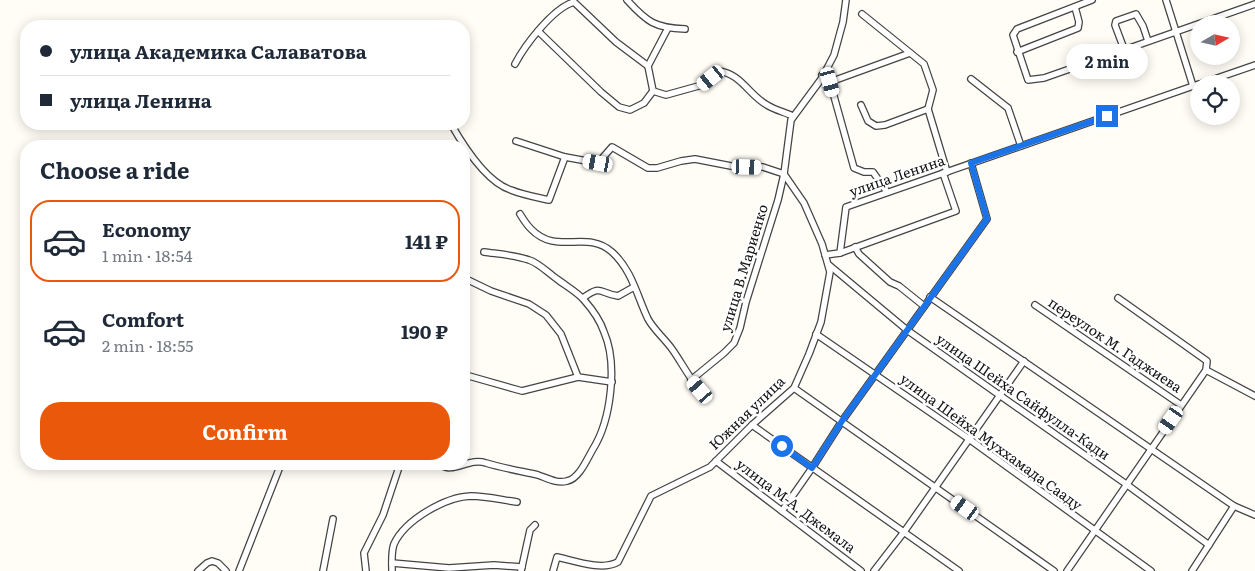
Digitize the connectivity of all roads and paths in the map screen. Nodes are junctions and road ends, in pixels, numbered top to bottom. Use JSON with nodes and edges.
{"nodes":[{"id":1,"x":627,"y":0,"type":"edge"},
{"id":2,"x":846,"y":0,"type":"edge"},
{"id":3,"x":1092,"y":0,"type":"edge"},
{"id":4,"x":1166,"y":0,"type":"edge"},
{"id":5,"x":1255,"y":4,"type":"edge"},
{"id":6,"x":1075,"y":6,"type":"junction"},
{"id":7,"x":862,"y":14,"type":"dead end"},
{"id":8,"x":668,"y":28,"type":"junction"},
{"id":9,"x":685,"y":29,"type":"dead end"},
{"id":10,"x":538,"y":31,"type":"junction"},
{"id":11,"x":1176,"y":31,"type":"junction"},
{"id":12,"x":1148,"y":41,"type":"junction"},
{"id":13,"x":1124,"y":50,"type":"junction"},
{"id":14,"x":910,"y":52,"type":"junction"},
{"id":15,"x":1018,"y":52,"type":"junction"},
{"id":16,"x":515,"y":64,"type":"dead end"},
{"id":17,"x":648,"y":66,"type":"junction"},
{"id":18,"x":1255,"y":66,"type":"edge"},
{"id":19,"x":823,"y":75,"type":"junction"},
{"id":20,"x":1193,"y":75,"type":"edge"},
{"id":21,"x":1228,"y":75,"type":"edge"},
{"id":22,"x":971,"y":79,"type":"dead end"},
{"id":23,"x":830,"y":82,"type":"junction"},
{"id":24,"x":1190,"y":87,"type":"edge"},
{"id":25,"x":653,"y":91,"type":"junction"},
{"id":26,"x":861,"y":105,"type":"dead end"},
{"id":27,"x":928,"y":109,"type":"junction"},
{"id":28,"x":793,"y":116,"type":"junction"},
{"id":29,"x":516,"y":141,"type":"dead end"},
{"id":30,"x":1021,"y":146,"type":"junction"},
{"id":31,"x":470,"y":152,"type":"edge"},
{"id":32,"x":565,"y":157,"type":"junction"},
{"id":33,"x":971,"y":163,"type":"junction"},
{"id":34,"x":945,"y":172,"type":"junction"},
{"id":35,"x":784,"y":174,"type":"junction"},
{"id":36,"x":887,"y":192,"type":"junction"},
{"id":37,"x":520,"y":214,"type":"dead end"},
{"id":38,"x":855,"y":247,"type":"junction"},
{"id":39,"x":484,"y":252,"type":"dead end"},
{"id":40,"x":840,"y":253,"type":"junction"},
{"id":41,"x":825,"y":255,"type":"junction"},
{"id":42,"x":827,"y":263,"type":"junction"},
{"id":43,"x":470,"y":281,"type":"edge"},
{"id":44,"x":634,"y":288,"type":"junction"},
{"id":45,"x":930,"y":297,"type":"junction"},
{"id":46,"x":583,"y":298,"type":"junction"},
{"id":47,"x":1118,"y":298,"type":"dead end"},
{"id":48,"x":1036,"y":305,"type":"dead end"},
{"id":49,"x":924,"y":306,"type":"junction"},
{"id":50,"x":907,"y":330,"type":"junction"},
{"id":51,"x":816,"y":334,"type":"junction"},
{"id":52,"x":1024,"y":361,"type":"junction"},
{"id":53,"x":1206,"y":370,"type":"junction"},
{"id":54,"x":875,"y":374,"type":"junction"},
{"id":55,"x":470,"y":376,"type":"edge"},
{"id":56,"x":578,"y":377,"type":"junction"},
{"id":57,"x":691,"y":380,"type":"junction"},
{"id":58,"x":612,"y":382,"type":"junction"},
{"id":59,"x":794,"y":388,"type":"junction"},
{"id":60,"x":700,"y":390,"type":"dead end"},
{"id":61,"x":1000,"y":396,"type":"junction"},
{"id":62,"x":1255,"y":396,"type":"edge"},
{"id":63,"x":1181,"y":405,"type":"junction"},
{"id":64,"x":842,"y":421,"type":"junction"},
{"id":65,"x":752,"y":425,"type":"junction"},
{"id":66,"x":969,"y":439,"type":"junction"},
{"id":67,"x":1151,"y":448,"type":"junction"},
{"id":68,"x":716,"y":461,"type":"junction"},
{"id":69,"x":470,"y":462,"type":"edge"},
{"id":70,"x":812,"y":468,"type":"junction"},
{"id":71,"x":279,"y":470,"type":"edge"},
{"id":72,"x":398,"y":470,"type":"edge"},
{"id":73,"x":1126,"y":484,"type":"junction"},
{"id":74,"x":936,"y":487,"type":"junction"},
{"id":75,"x":517,"y":502,"type":"dead end"},
{"id":76,"x":1234,"y":506,"type":"junction"},
{"id":77,"x":782,"y":511,"type":"junction"},
{"id":78,"x":1255,"y":515,"type":"edge"},
{"id":79,"x":333,"y":519,"type":"dead end"},
{"id":80,"x":535,"y":525,"type":"dead end"},
{"id":81,"x":1093,"y":530,"type":"junction"},
{"id":82,"x":904,"y":532,"type":"junction"},
{"id":83,"x":1210,"y":545,"type":"junction"},
{"id":84,"x":392,"y":563,"type":"junction"},
{"id":85,"x":522,"y":569,"type":"edge"},
{"id":86,"x":596,"y":569,"type":"edge"},
{"id":87,"x":198,"y":571,"type":"edge"},
{"id":88,"x":226,"y":571,"type":"edge"},
{"id":89,"x":239,"y":571,"type":"edge"},
{"id":90,"x":323,"y":571,"type":"edge"},
{"id":91,"x":366,"y":571,"type":"edge"},
{"id":92,"x":392,"y":571,"type":"edge"},
{"id":93,"x":553,"y":571,"type":"edge"},
{"id":94,"x":861,"y":571,"type":"edge"},
{"id":95,"x":874,"y":571,"type":"edge"},
{"id":96,"x":959,"y":571,"type":"edge"},
{"id":97,"x":1054,"y":571,"type":"edge"},
{"id":98,"x":1067,"y":571,"type":"edge"},
{"id":99,"x":1151,"y":571,"type":"edge"},
{"id":100,"x":1192,"y":571,"type":"edge"}],
"edges":[{"from":1,"to":8,"type":"street"},
{"from":2,"to":19,"type":"street"},
{"from":3,"to":6,"type":"street"},
{"from":4,"to":11,"type":"street"},
{"from":5,"to":11,"type":"street"},
{"from":6,"to":15,"type":"street"},
{"from":6,"to":15,"type":"street"},
{"from":7,"to":14,"type":"street"},
{"from":8,"to":9,"type":"street"},
{"from":8,"to":17,"type":"street"},
{"from":10,"to":16,"type":"street"},
{"from":10,"to":17,"type":"street"},
{"from":10,"to":25,"type":"street"},
{"from":11,"to":12,"type":"street"},
{"from":11,"to":20,"type":"street"},
{"from":12,"to":13,"type":"street"},
{"from":12,"to":13,"type":"street"},
{"from":13,"to":15,"type":"street"},
{"from":14,"to":23,"type":"street"},
{"from":14,"to":27,"type":"street"},
{"from":17,"to":25,"type":"street"},
{"from":18,"to":21,"type":"street","name":"улица Ленина"},
{"from":19,"to":23,"type":"street"},
{"from":19,"to":28,"type":"street"},
{"from":22,"to":30,"type":"street"},
{"from":23,"to":36,"type":"street"},
{"from":24,"to":30,"type":"street","name":"улица Ленина"},
{"from":25,"to":28,"type":"street"},
{"from":26,"to":27,"type":"street"},
{"from":27,"to":34,"type":"street"},
{"from":28,"to":35,"type":"street","name":"улица В.Мариенко"},
{"from":29,"to":32,"type":"street"},
{"from":30,"to":33,"type":"street","name":"улица Ленина"},
{"from":31,"to":32,"type":"street"},
{"from":32,"to":35,"type":"street"},
{"from":33,"to":34,"type":"street","name":"улица Ленина"},
{"from":33,"to":45,"type":"street"},
{"from":34,"to":36,"type":"street","name":"улица Ленина"},
{"from":34,"to":38,"type":"street"},
{"from":35,"to":41,"type":"street","name":"Южная улица"},
{"from":35,"to":57,"type":"street","name":"улица В.Мариенко"},
{"from":36,"to":40,"type":"street","name":"улица Ленина"},
{"from":37,"to":44,"type":"street"},
{"from":38,"to":40,"type":"street"},
{"from":38,"to":49,"type":"street"},
{"from":39,"to":46,"type":"street"},
{"from":40,"to":41,"type":"street"},
{"from":41,"to":42,"type":"street","name":"Южная улица"},
{"from":42,"to":50,"type":"street","name":"улица Шейха Сайфулла-Кади"},
{"from":42,"to":51,"type":"street","name":"Южная улица"},
{"from":43,"to":56,"type":"street"},
{"from":44,"to":46,"type":"street"},
{"from":44,"to":57,"type":"street"},
{"from":45,"to":49,"type":"street"},
{"from":45,"to":52,"type":"street"},
{"from":46,"to":58,"type":"street"},
{"from":47,"to":53,"type":"street"},
{"from":48,"to":63,"type":"street","name":"переулок М. Гаджиева"},
{"from":49,"to":50,"type":"street"},
{"from":50,"to":54,"type":"street"},
{"from":50,"to":61,"type":"street","name":"улица Шейха Сайфулла-Кади"},
{"from":51,"to":54,"type":"street","name":"улица Шейха Муххамада Сааду"},
{"from":51,"to":59,"type":"street","name":"Южная улица"},
{"from":52,"to":61,"type":"street"},
{"from":52,"to":67,"type":"street"},
{"from":53,"to":62,"type":"street"},
{"from":53,"to":63,"type":"street"},
{"from":54,"to":64,"type":"street"},
{"from":54,"to":66,"type":"street","name":"улица Шейха Муххамада Сааду"},
{"from":55,"to":56,"type":"street"},
{"from":56,"to":58,"type":"street"},
{"from":57,"to":60,"type":"street"},
{"from":58,"to":69,"type":"street"},
{"from":59,"to":64,"type":"street"},
{"from":59,"to":65,"type":"street","name":"Южная улица"},
{"from":61,"to":66,"type":"street"},
{"from":61,"to":73,"type":"street","name":"улица Шейха Сайфулла-Кади"},
{"from":63,"to":67,"type":"street"},
{"from":64,"to":70,"type":"street"},
{"from":64,"to":74,"type":"street"},
{"from":65,"to":68,"type":"street","name":"Южная улица"},
{"from":65,"to":70,"type":"street"},
{"from":66,"to":74,"type":"street"},
{"from":66,"to":81,"type":"street","name":"улица Шейха Муххамада Сааду"},
{"from":67,"to":73,"type":"street"},
{"from":67,"to":76,"type":"street"},
{"from":68,"to":77,"type":"street","name":"улица М-А. Джемала"},
{"from":68,"to":86,"type":"street","name":"Южная улица"},
{"from":70,"to":77,"type":"street"},
{"from":70,"to":82,"type":"street"},
{"from":71,"to":89,"type":"street"},
{"from":72,"to":91,"type":"street"},
{"from":73,"to":81,"type":"street"},
{"from":73,"to":83,"type":"street","name":"улица Шейха Сайфулла-Кади"},
{"from":74,"to":82,"type":"street"},
{"from":74,"to":97,"type":"street"},
{"from":75,"to":84,"type":"street"},
{"from":76,"to":78,"type":"street"},
{"from":76,"to":83,"type":"street"},
{"from":77,"to":94,"type":"street","name":"улица М-А. Джемала"},
{"from":79,"to":90,"type":"street"},
{"from":80,"to":85,"type":"street"},
{"from":81,"to":98,"type":"street"},
{"from":81,"to":99,"type":"street","name":"улица Шейха Муххамада Сааду"},
{"from":82,"to":95,"type":"street"},
{"from":82,"to":96,"type":"street"},
{"from":83,"to":100,"type":"street"},
{"from":84,"to":85,"type":"street"},
{"from":84,"to":92,"type":"street"},
{"from":86,"to":93,"type":"street","name":"Южная улица"},
{"from":87,"to":88,"type":"street"}]}
